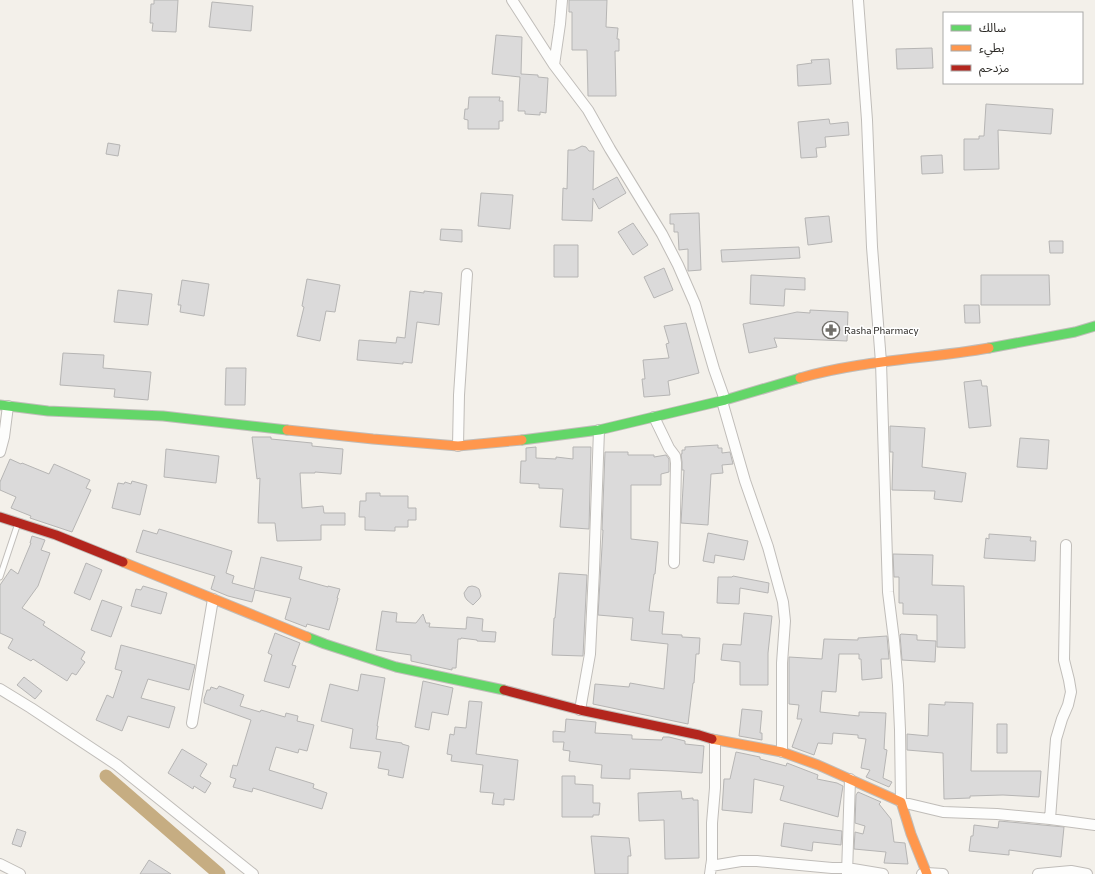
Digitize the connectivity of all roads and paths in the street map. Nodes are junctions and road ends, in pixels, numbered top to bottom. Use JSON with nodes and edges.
{"nodes":[{"id":1,"x":512,"y":0,"type":"edge"},
{"id":2,"x":562,"y":0,"type":"edge"},
{"id":3,"x":858,"y":0,"type":"edge"},
{"id":4,"x":554,"y":65,"type":"junction"},
{"id":5,"x":467,"y":274,"type":"dead end"},
{"id":6,"x":1095,"y":326,"type":"edge"},
{"id":7,"x":881,"y":362,"type":"junction"},
{"id":8,"x":723,"y":400,"type":"junction"},
{"id":9,"x":4,"y":406,"type":"edge"},
{"id":10,"x":654,"y":417,"type":"junction"},
{"id":11,"x":599,"y":430,"type":"junction"},
{"id":12,"x":458,"y":446,"type":"junction"},
{"id":13,"x":0,"y":452,"type":"edge"},
{"id":14,"x":0,"y":517,"type":"edge"},
{"id":15,"x":18,"y":522,"type":"junction"},
{"id":16,"x":1066,"y":545,"type":"dead end"},
{"id":17,"x":674,"y":563,"type":"dead end"},
{"id":18,"x":0,"y":577,"type":"edge"},
{"id":19,"x":213,"y":599,"type":"junction"},
{"id":20,"x":0,"y":689,"type":"edge"},
{"id":21,"x":580,"y":710,"type":"junction"},
{"id":22,"x":192,"y":723,"type":"dead end"},
{"id":23,"x":715,"y":740,"type":"junction"},
{"id":24,"x":782,"y":752,"type":"junction"},
{"id":25,"x":850,"y":779,"type":"junction"},
{"id":26,"x":901,"y":802,"type":"junction"},
{"id":27,"x":1050,"y":818,"type":"junction"},
{"id":28,"x":1095,"y":825,"type":"edge"},
{"id":29,"x":0,"y":864,"type":"edge"},
{"id":30,"x":710,"y":870,"type":"edge"},
{"id":31,"x":847,"y":871,"type":"edge"},
{"id":32,"x":20,"y":874,"type":"edge"},
{"id":33,"x":252,"y":874,"type":"edge"},
{"id":34,"x":883,"y":874,"type":"edge"},
{"id":35,"x":925,"y":874,"type":"edge"},
{"id":36,"x":943,"y":874,"type":"edge"},
{"id":37,"x":1038,"y":874,"type":"edge"},
{"id":38,"x":1087,"y":874,"type":"edge"}],
"edges":[{"from":1,"to":4,"type":"street"},
{"from":2,"to":4,"type":"street"},
{"from":3,"to":7,"type":"street"},
{"from":4,"to":8,"type":"street"},
{"from":5,"to":12,"type":"street"},
{"from":6,"to":7,"type":"main road"},
{"from":7,"to":8,"type":"main road"},
{"from":7,"to":26,"type":"street"},
{"from":8,"to":10,"type":"main road"},
{"from":8,"to":24,"type":"street"},
{"from":9,"to":12,"type":"main road"},
{"from":9,"to":13,"type":"street"},
{"from":10,"to":11,"type":"main road"},
{"from":10,"to":17,"type":"street"},
{"from":11,"to":12,"type":"main road"},
{"from":11,"to":21,"type":"street"},
{"from":14,"to":15,"type":"main road"},
{"from":15,"to":18,"type":"lane"},
{"from":15,"to":19,"type":"main road"},
{"from":16,"to":27,"type":"street"},
{"from":19,"to":21,"type":"main road"},
{"from":19,"to":22,"type":"street"},
{"from":20,"to":33,"type":"street"},
{"from":21,"to":23,"type":"main road"},
{"from":23,"to":24,"type":"main road"},
{"from":23,"to":30,"type":"street"},
{"from":24,"to":25,"type":"main road"},
{"from":25,"to":26,"type":"main road"},
{"from":25,"to":31,"type":"street"},
{"from":26,"to":27,"type":"street"},
{"from":26,"to":35,"type":"main road"},
{"from":27,"to":28,"type":"street"},
{"from":29,"to":32,"type":"street"},
{"from":30,"to":31,"type":"street"},
{"from":31,"to":34,"type":"street"},
{"from":35,"to":36,"type":"street"},
{"from":37,"to":38,"type":"street"}]}
